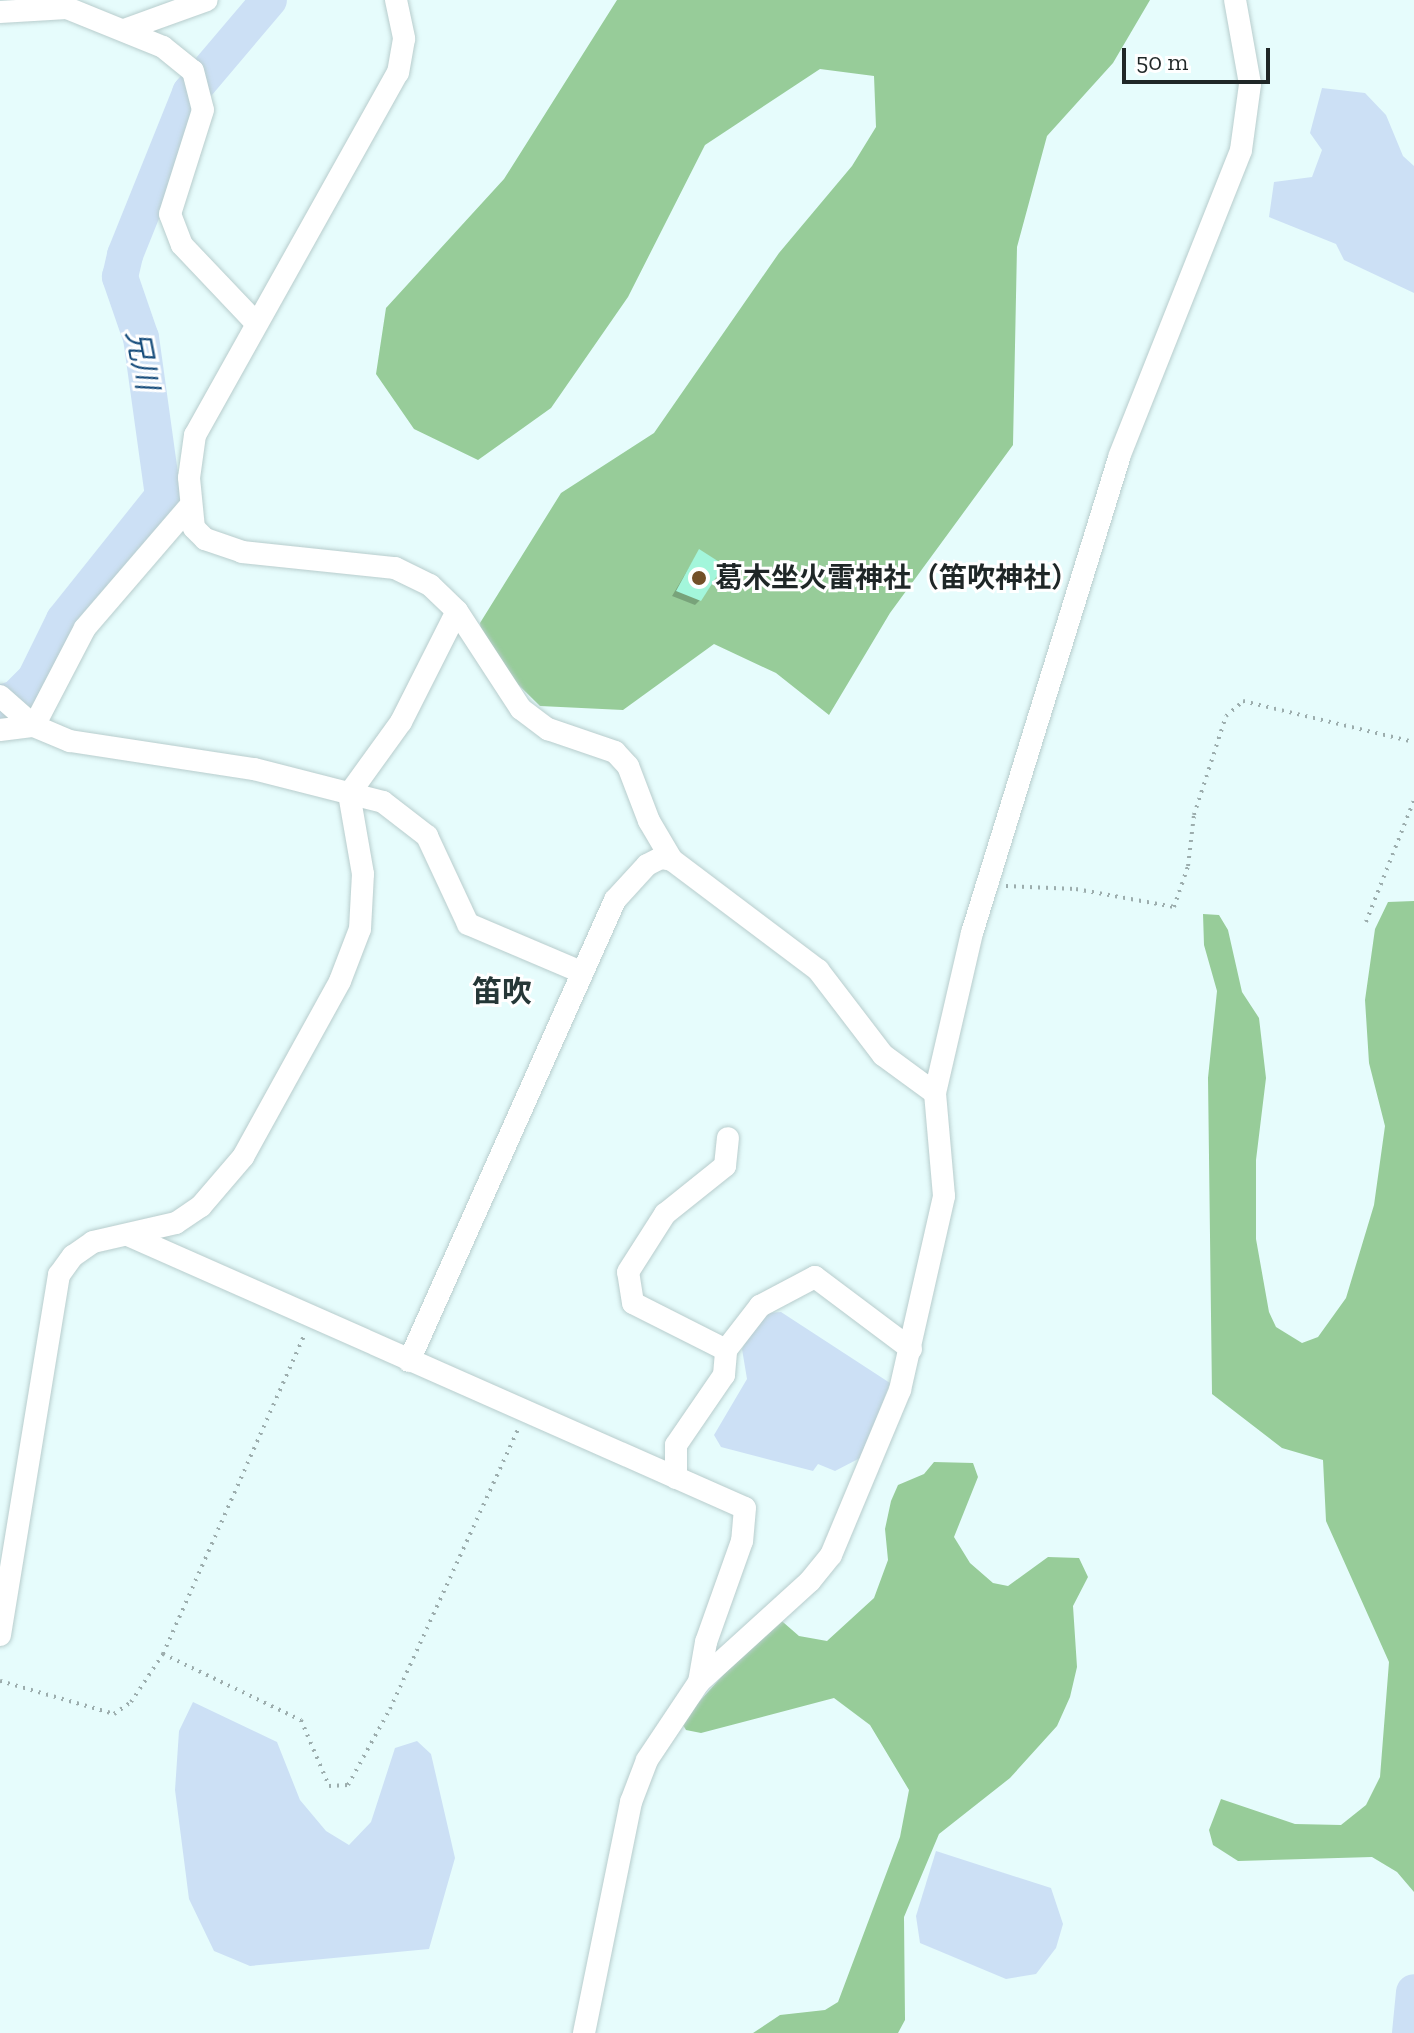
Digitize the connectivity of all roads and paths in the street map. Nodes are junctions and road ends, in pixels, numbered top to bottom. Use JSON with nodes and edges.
{"nodes":[{"id":1,"x":207,"y":0,"type":"edge"},
{"id":2,"x":396,"y":0,"type":"edge"},
{"id":3,"x":1235,"y":0,"type":"edge"},
{"id":4,"x":0,"y":12,"type":"edge"},
{"id":5,"x":124,"y":30,"type":"junction"},
{"id":6,"x":255,"y":322,"type":"junction"},
{"id":7,"x":189,"y":507,"type":"junction"},
{"id":8,"x":457,"y":611,"type":"junction"},
{"id":9,"x":0,"y":696,"type":"edge"},
{"id":10,"x":28,"y":721,"type":"junction"},
{"id":11,"x":0,"y":730,"type":"edge"},
{"id":12,"x":1414,"y":742,"type":"edge"},
{"id":13,"x":349,"y":794,"type":"junction"},
{"id":14,"x":1414,"y":800,"type":"edge"},
{"id":15,"x":672,"y":860,"type":"junction"},
{"id":16,"x":987,"y":885,"type":"junction"},
{"id":17,"x":1366,"y":922,"type":"dead end"},
{"id":18,"x":581,"y":972,"type":"junction"},
{"id":19,"x":935,"y":1093,"type":"junction"},
{"id":20,"x":728,"y":1138,"type":"dead end"},
{"id":21,"x":129,"y":1235,"type":"junction"},
{"id":22,"x":313,"y":1318,"type":"junction"},
{"id":23,"x":911,"y":1349,"type":"junction"},
{"id":24,"x":726,"y":1350,"type":"junction"},
{"id":25,"x":409,"y":1361,"type":"junction"},
{"id":26,"x":526,"y":1412,"type":"junction"},
{"id":27,"x":676,"y":1478,"type":"junction"},
{"id":28,"x":0,"y":1635,"type":"edge"},
{"id":29,"x":163,"y":1654,"type":"junction"},
{"id":30,"x":0,"y":1681,"type":"edge"},
{"id":31,"x":699,"y":1682,"type":"junction"},
{"id":32,"x":584,"y":2033,"type":"edge"}],
"edges":[{"from":1,"to":5,"type":"street"},
{"from":2,"to":6,"type":"street"},
{"from":3,"to":16,"type":"street"},
{"from":4,"to":5,"type":"street"},
{"from":5,"to":6,"type":"street"},
{"from":6,"to":7,"type":"street"},
{"from":7,"to":8,"type":"street"},
{"from":7,"to":10,"type":"street"},
{"from":8,"to":13,"type":"street"},
{"from":8,"to":15,"type":"street"},
{"from":9,"to":10,"type":"street"},
{"from":10,"to":11,"type":"street"},
{"from":10,"to":13,"type":"street"},
{"from":12,"to":16,"type":"path"},
{"from":13,"to":18,"type":"street"},
{"from":13,"to":21,"type":"street"},
{"from":14,"to":17,"type":"path"},
{"from":15,"to":18,"type":"street"},
{"from":15,"to":19,"type":"street"},
{"from":16,"to":19,"type":"street"},
{"from":18,"to":25,"type":"street"},
{"from":19,"to":23,"type":"street"},
{"from":20,"to":24,"type":"street"},
{"from":21,"to":22,"type":"street"},
{"from":21,"to":28,"type":"street"},
{"from":22,"to":25,"type":"street"},
{"from":22,"to":29,"type":"path"},
{"from":23,"to":24,"type":"street"},
{"from":23,"to":31,"type":"street"},
{"from":24,"to":27,"type":"street"},
{"from":25,"to":26,"type":"street"},
{"from":26,"to":27,"type":"street"},
{"from":26,"to":29,"type":"path"},
{"from":27,"to":31,"type":"street"},
{"from":29,"to":30,"type":"path"},
{"from":31,"to":32,"type":"street"}]}
